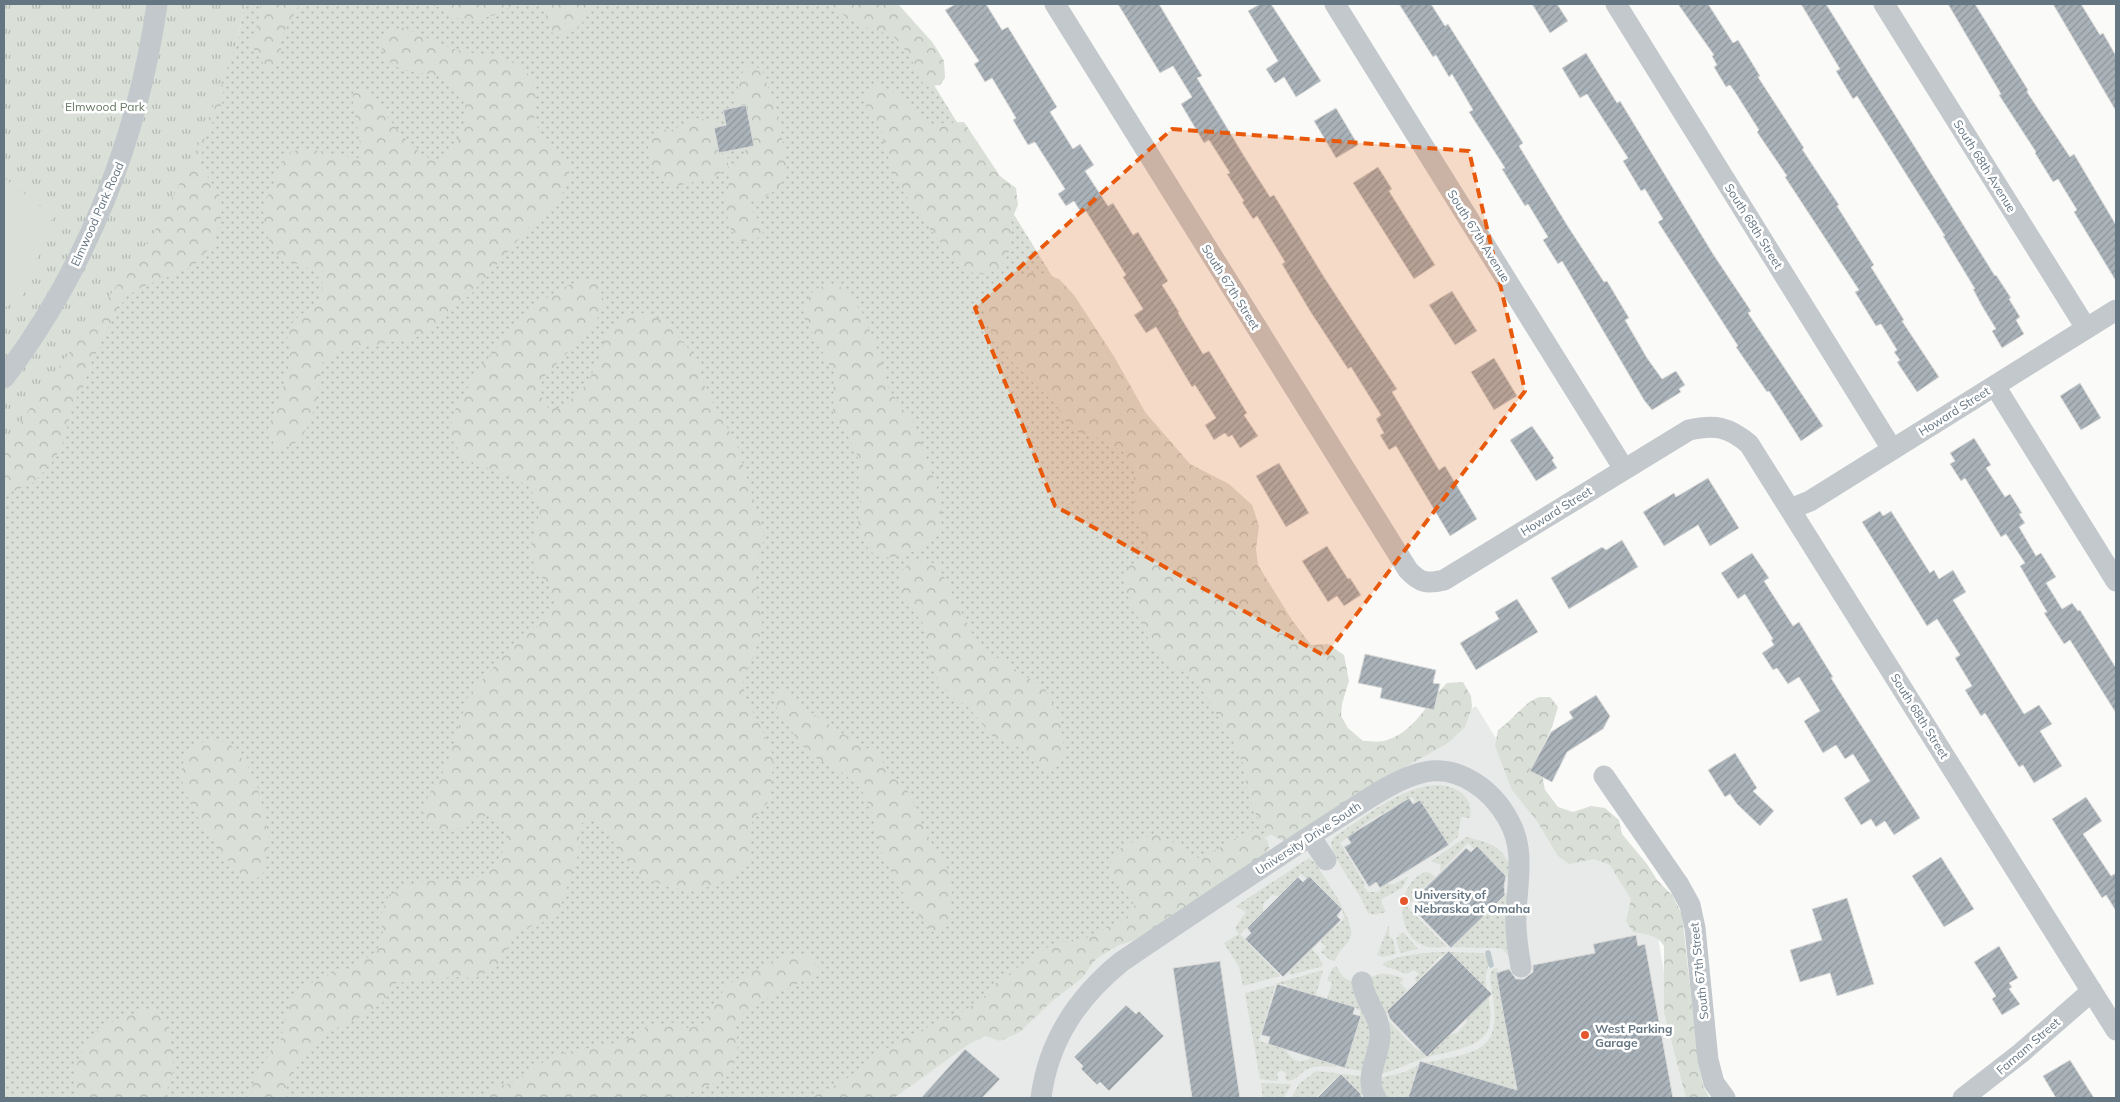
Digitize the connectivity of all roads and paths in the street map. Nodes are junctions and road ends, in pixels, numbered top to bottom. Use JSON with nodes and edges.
{"nodes":[{"id":1,"x":157,"y":4,"type":"edge"},
{"id":2,"x":1054,"y":4,"type":"edge"},
{"id":3,"x":1335,"y":4,"type":"edge"},
{"id":4,"x":1616,"y":4,"type":"edge"},
{"id":5,"x":1884,"y":4,"type":"edge"},
{"id":6,"x":2116,"y":310,"type":"edge"},
{"id":7,"x":2086,"y":328,"type":"junction"},
{"id":8,"x":4,"y":378,"type":"edge"},
{"id":9,"x":1995,"y":386,"type":"junction"},
{"id":10,"x":1705,"y":426,"type":"joint"},
{"id":11,"x":1892,"y":449,"type":"junction"},
{"id":12,"x":1624,"y":469,"type":"junction"},
{"id":13,"x":1790,"y":509,"type":"junction"},
{"id":14,"x":1408,"y":570,"type":"joint"},
{"id":15,"x":2116,"y":581,"type":"edge"},
{"id":16,"x":1604,"y":776,"type":"dead end"},
{"id":17,"x":1310,"y":836,"type":"junction"},
{"id":18,"x":1326,"y":860,"type":"dead end"},
{"id":19,"x":1521,"y":967,"type":"dead end"},
{"id":20,"x":1362,"y":982,"type":"dead end"},
{"id":21,"x":2092,"y":990,"type":"junction"},
{"id":22,"x":2116,"y":1030,"type":"edge"},
{"id":23,"x":1041,"y":1098,"type":"edge"},
{"id":24,"x":1376,"y":1098,"type":"edge"},
{"id":25,"x":1725,"y":1098,"type":"edge"},
{"id":26,"x":1962,"y":1098,"type":"edge"}],
"edges":[{"from":1,"to":8,"type":"street","name":"Elmwood Park Road"},
{"from":2,"to":14,"type":"street","name":"South 67th Street"},
{"from":3,"to":12,"type":"street","name":"South 67th Avenue"},
{"from":4,"to":11,"type":"street","name":"South 68th Street"},
{"from":5,"to":7,"type":"street","name":"South 68th Avenue"},
{"from":6,"to":7,"type":"street","name":"Howard Street"},
{"from":7,"to":9,"type":"street","name":"Howard Street"},
{"from":9,"to":11,"type":"street","name":"Howard Street"},
{"from":9,"to":15,"type":"street"},
{"from":10,"to":12,"type":"street","name":"Howard Street"},
{"from":10,"to":13,"type":"street","name":"South 68th Street"},
{"from":11,"to":13,"type":"street","name":"Howard Street"},
{"from":12,"to":14,"type":"street","name":"Howard Street"},
{"from":13,"to":21,"type":"street","name":"South 68th Street"},
{"from":16,"to":25,"type":"street","name":"South 67th Street"},
{"from":17,"to":18,"type":"street"},
{"from":17,"to":19,"type":"street","name":"University Drive South"},
{"from":17,"to":23,"type":"street","name":"University Drive South"},
{"from":20,"to":24,"type":"street"},
{"from":21,"to":22,"type":"street","name":"South 68th Street"},
{"from":21,"to":26,"type":"street","name":"Farnam Street"}]}
